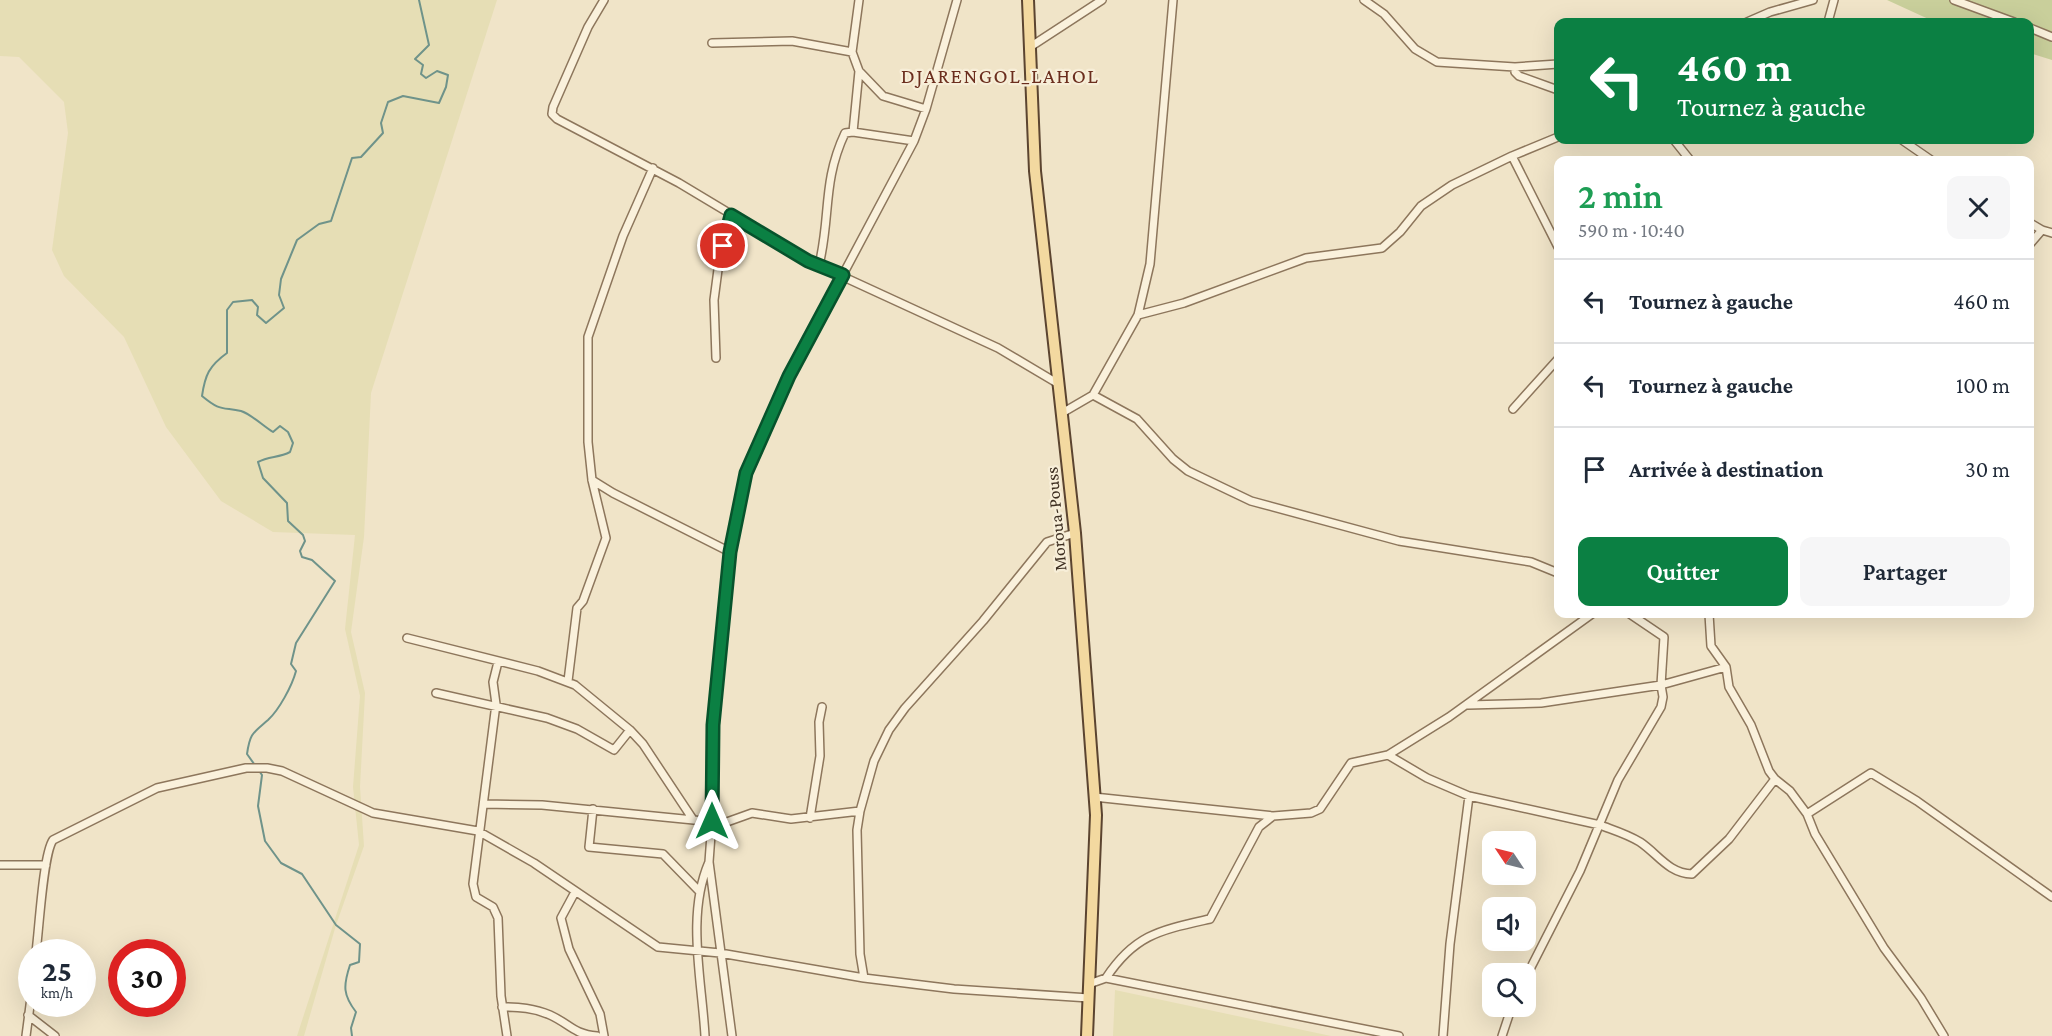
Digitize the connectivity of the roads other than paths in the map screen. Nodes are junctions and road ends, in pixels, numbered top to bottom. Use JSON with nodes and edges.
{"nodes":[{"id":1,"x":604,"y":0,"type":"edge"},
{"id":2,"x":859,"y":0,"type":"edge"},
{"id":3,"x":957,"y":0,"type":"edge"},
{"id":4,"x":1028,"y":0,"type":"edge"},
{"id":5,"x":1102,"y":0,"type":"edge"},
{"id":6,"x":1173,"y":0,"type":"edge"},
{"id":7,"x":1364,"y":0,"type":"edge"},
{"id":8,"x":1813,"y":0,"type":"edge"},
{"id":9,"x":1834,"y":0,"type":"edge"},
{"id":10,"x":1954,"y":0,"type":"edge"},
{"id":11,"x":1756,"y":18,"type":"edge"},
{"id":12,"x":1829,"y":18,"type":"edge"},
{"id":13,"x":2003,"y":18,"type":"edge"},
{"id":14,"x":2034,"y":30,"type":"edge"},
{"id":15,"x":2052,"y":37,"type":"edge"},
{"id":16,"x":712,"y":43,"type":"dead end"},
{"id":17,"x":1030,"y":47,"type":"junction"},
{"id":18,"x":852,"y":52,"type":"junction"},
{"id":19,"x":1554,"y":64,"type":"edge"},
{"id":20,"x":1515,"y":67,"type":"junction"},
{"id":21,"x":859,"y":71,"type":"junction"},
{"id":22,"x":1554,"y":89,"type":"edge"},
{"id":23,"x":926,"y":109,"type":"junction"},
{"id":24,"x":853,"y":132,"type":"junction"},
{"id":25,"x":1554,"y":139,"type":"edge"},
{"id":26,"x":914,"y":141,"type":"junction"},
{"id":27,"x":1677,"y":144,"type":"edge"},
{"id":28,"x":1908,"y":144,"type":"edge"},
{"id":29,"x":1512,"y":156,"type":"junction"},
{"id":30,"x":1687,"y":156,"type":"edge"},
{"id":31,"x":1925,"y":156,"type":"edge"},
{"id":32,"x":653,"y":168,"type":"junction"},
{"id":33,"x":731,"y":215,"type":"junction"},
{"id":34,"x":2034,"y":226,"type":"edge"},
{"id":35,"x":2042,"y":231,"type":"junction"},
{"id":36,"x":2052,"y":233,"type":"edge"},
{"id":37,"x":1554,"y":239,"type":"edge"},
{"id":38,"x":2034,"y":240,"type":"edge"},
{"id":39,"x":819,"y":265,"type":"junction"},
{"id":40,"x":843,"y":275,"type":"junction"},
{"id":41,"x":1138,"y":315,"type":"junction"},
{"id":42,"x":716,"y":358,"type":"dead end"},
{"id":43,"x":1554,"y":363,"type":"edge"},
{"id":44,"x":1057,"y":383,"type":"junction"},
{"id":45,"x":1093,"y":395,"type":"junction"},
{"id":46,"x":1513,"y":409,"type":"dead end"},
{"id":47,"x":1062,"y":413,"type":"junction"},
{"id":48,"x":592,"y":480,"type":"junction"},
{"id":49,"x":1075,"y":533,"type":"junction"},
{"id":50,"x":730,"y":552,"type":"junction"},
{"id":51,"x":1554,"y":571,"type":"edge"},
{"id":52,"x":1586,"y":618,"type":"edge"},
{"id":53,"x":1636,"y":618,"type":"edge"},
{"id":54,"x":1709,"y":618,"type":"edge"},
{"id":55,"x":407,"y":638,"type":"dead end"},
{"id":56,"x":498,"y":662,"type":"junction"},
{"id":57,"x":1726,"y":667,"type":"junction"},
{"id":58,"x":568,"y":681,"type":"junction"},
{"id":59,"x":1661,"y":685,"type":"junction"},
{"id":60,"x":436,"y":693,"type":"dead end"},
{"id":61,"x":496,"y":704,"type":"junction"},
{"id":62,"x":1465,"y":705,"type":"junction"},
{"id":63,"x":822,"y":707,"type":"dead end"},
{"id":64,"x":630,"y":730,"type":"junction"},
{"id":65,"x":1388,"y":756,"type":"junction"},
{"id":66,"x":1775,"y":779,"type":"junction"},
{"id":67,"x":1468,"y":796,"type":"junction"},
{"id":68,"x":1094,"y":797,"type":"junction"},
{"id":69,"x":484,"y":804,"type":"junction"},
{"id":70,"x":593,"y":809,"type":"junction"},
{"id":71,"x":860,"y":811,"type":"junction"},
{"id":72,"x":1807,"y":814,"type":"junction"},
{"id":73,"x":1273,"y":816,"type":"junction"},
{"id":74,"x":692,"y":818,"type":"junction"},
{"id":75,"x":810,"y":818,"type":"junction"},
{"id":76,"x":712,"y":821,"type":"junction"},
{"id":77,"x":1600,"y":825,"type":"junction"},
{"id":78,"x":478,"y":831,"type":"junction"},
{"id":79,"x":709,"y":862,"type":"junction"},
{"id":80,"x":0,"y":865,"type":"edge"},
{"id":81,"x":46,"y":865,"type":"junction"},
{"id":82,"x":699,"y":891,"type":"junction"},
{"id":83,"x":575,"y":892,"type":"junction"},
{"id":84,"x":2052,"y":897,"type":"edge"},
{"id":85,"x":37,"y":939,"type":"edge"},
{"id":86,"x":698,"y":952,"type":"junction"},
{"id":87,"x":720,"y":953,"type":"junction"},
{"id":88,"x":1533,"y":963,"type":"edge"},
{"id":89,"x":864,"y":978,"type":"junction"},
{"id":90,"x":1106,"y":978,"type":"junction"},
{"id":91,"x":1089,"y":984,"type":"junction"},
{"id":92,"x":1089,"y":998,"type":"junction"},
{"id":93,"x":502,"y":1006,"type":"junction"},
{"id":94,"x":28,"y":1017,"type":"edge"},
{"id":95,"x":31,"y":1017,"type":"edge"},
{"id":96,"x":1508,"y":1017,"type":"edge"},
{"id":97,"x":26,"y":1036,"type":"edge"},
{"id":98,"x":55,"y":1036,"type":"edge"},
{"id":99,"x":507,"y":1036,"type":"edge"},
{"id":100,"x":597,"y":1036,"type":"edge"},
{"id":101,"x":604,"y":1036,"type":"edge"},
{"id":102,"x":705,"y":1036,"type":"edge"},
{"id":103,"x":732,"y":1036,"type":"edge"},
{"id":104,"x":1087,"y":1036,"type":"edge"},
{"id":105,"x":1399,"y":1036,"type":"edge"},
{"id":106,"x":1443,"y":1036,"type":"edge"},
{"id":107,"x":1502,"y":1036,"type":"edge"},
{"id":108,"x":1944,"y":1036,"type":"edge"}],
"edges":[{"from":1,"to":32,"type":"street"},
{"from":2,"to":18,"type":"street"},
{"from":3,"to":23,"type":"street"},
{"from":4,"to":17,"type":"main road","name":"Moroua-Pouss"},
{"from":5,"to":17,"type":"street"},
{"from":6,"to":41,"type":"street"},
{"from":7,"to":20,"type":"street"},
{"from":8,"to":11,"type":"street"},
{"from":9,"to":12,"type":"street"},
{"from":10,"to":13,"type":"street"},
{"from":14,"to":15,"type":"street"},
{"from":16,"to":18,"type":"street"},
{"from":17,"to":44,"type":"main road","name":"Moroua-Pouss"},
{"from":18,"to":21,"type":"street"},
{"from":19,"to":20,"type":"street"},
{"from":20,"to":22,"type":"street"},
{"from":21,"to":23,"type":"street"},
{"from":21,"to":24,"type":"street"},
{"from":23,"to":26,"type":"street"},
{"from":24,"to":26,"type":"street"},
{"from":24,"to":39,"type":"street"},
{"from":25,"to":29,"type":"street"},
{"from":26,"to":40,"type":"street"},
{"from":27,"to":30,"type":"street"},
{"from":28,"to":31,"type":"street"},
{"from":29,"to":37,"type":"street"},
{"from":29,"to":41,"type":"street"},
{"from":32,"to":33,"type":"street"},
{"from":32,"to":48,"type":"street"},
{"from":33,"to":39,"type":"street"},
{"from":33,"to":42,"type":"street"},
{"from":34,"to":35,"type":"street"},
{"from":35,"to":36,"type":"street"},
{"from":35,"to":38,"type":"street"},
{"from":39,"to":40,"type":"street"},
{"from":40,"to":44,"type":"street"},
{"from":40,"to":50,"type":"street"},
{"from":41,"to":45,"type":"street"},
{"from":43,"to":46,"type":"street"},
{"from":44,"to":47,"type":"main road","name":"Moroua-Pouss"},
{"from":45,"to":47,"type":"street"},
{"from":45,"to":51,"type":"street"},
{"from":47,"to":49,"type":"main road","name":"Moroua-Pouss"},
{"from":48,"to":50,"type":"street"},
{"from":48,"to":58,"type":"street"},
{"from":49,"to":68,"type":"main road","name":"Moroua-Pouss"},
{"from":49,"to":71,"type":"street"},
{"from":50,"to":76,"type":"street"},
{"from":52,"to":62,"type":"street"},
{"from":53,"to":59,"type":"street"},
{"from":54,"to":57,"type":"street"},
{"from":55,"to":56,"type":"street"},
{"from":56,"to":58,"type":"street"},
{"from":56,"to":61,"type":"street"},
{"from":57,"to":59,"type":"street"},
{"from":57,"to":66,"type":"street"},
{"from":58,"to":64,"type":"street"},
{"from":59,"to":62,"type":"street"},
{"from":59,"to":77,"type":"street"},
{"from":60,"to":61,"type":"street"},
{"from":61,"to":64,"type":"street"},
{"from":61,"to":69,"type":"street"},
{"from":62,"to":65,"type":"street"},
{"from":63,"to":75,"type":"street"},
{"from":64,"to":74,"type":"street"},
{"from":65,"to":67,"type":"street"},
{"from":65,"to":73,"type":"street"},
{"from":66,"to":72,"type":"street"},
{"from":66,"to":77,"type":"street"},
{"from":67,"to":77,"type":"street"},
{"from":67,"to":106,"type":"street"},
{"from":68,"to":73,"type":"street"},
{"from":68,"to":91,"type":"main road","name":"Moroua-Pouss"},
{"from":69,"to":70,"type":"street"},
{"from":69,"to":78,"type":"street"},
{"from":70,"to":74,"type":"street"},
{"from":70,"to":82,"type":"street"},
{"from":71,"to":75,"type":"street"},
{"from":71,"to":89,"type":"street"},
{"from":72,"to":84,"type":"street"},
{"from":72,"to":108,"type":"street"},
{"from":73,"to":90,"type":"street"},
{"from":74,"to":76,"type":"street"},
{"from":75,"to":76,"type":"street"},
{"from":76,"to":79,"type":"street"},
{"from":77,"to":88,"type":"street"},
{"from":78,"to":81,"type":"street"},
{"from":78,"to":83,"type":"street"},
{"from":78,"to":93,"type":"street"},
{"from":79,"to":82,"type":"street"},
{"from":79,"to":87,"type":"street"},
{"from":80,"to":81,"type":"street"},
{"from":81,"to":85,"type":"street"},
{"from":82,"to":86,"type":"street"},
{"from":83,"to":86,"type":"street"},
{"from":83,"to":101,"type":"street"},
{"from":86,"to":87,"type":"street"},
{"from":86,"to":102,"type":"street"},
{"from":87,"to":89,"type":"street"},
{"from":87,"to":103,"type":"street"},
{"from":89,"to":92,"type":"street"},
{"from":90,"to":91,"type":"street"},
{"from":90,"to":105,"type":"street"},
{"from":91,"to":92,"type":"main road","name":"Moroua-Pouss"},
{"from":92,"to":104,"type":"main road","name":"Moroua-Pouss"},
{"from":93,"to":99,"type":"street"},
{"from":93,"to":100,"type":"street"},
{"from":94,"to":97,"type":"street"},
{"from":95,"to":98,"type":"street"},
{"from":96,"to":107,"type":"street"}]}
